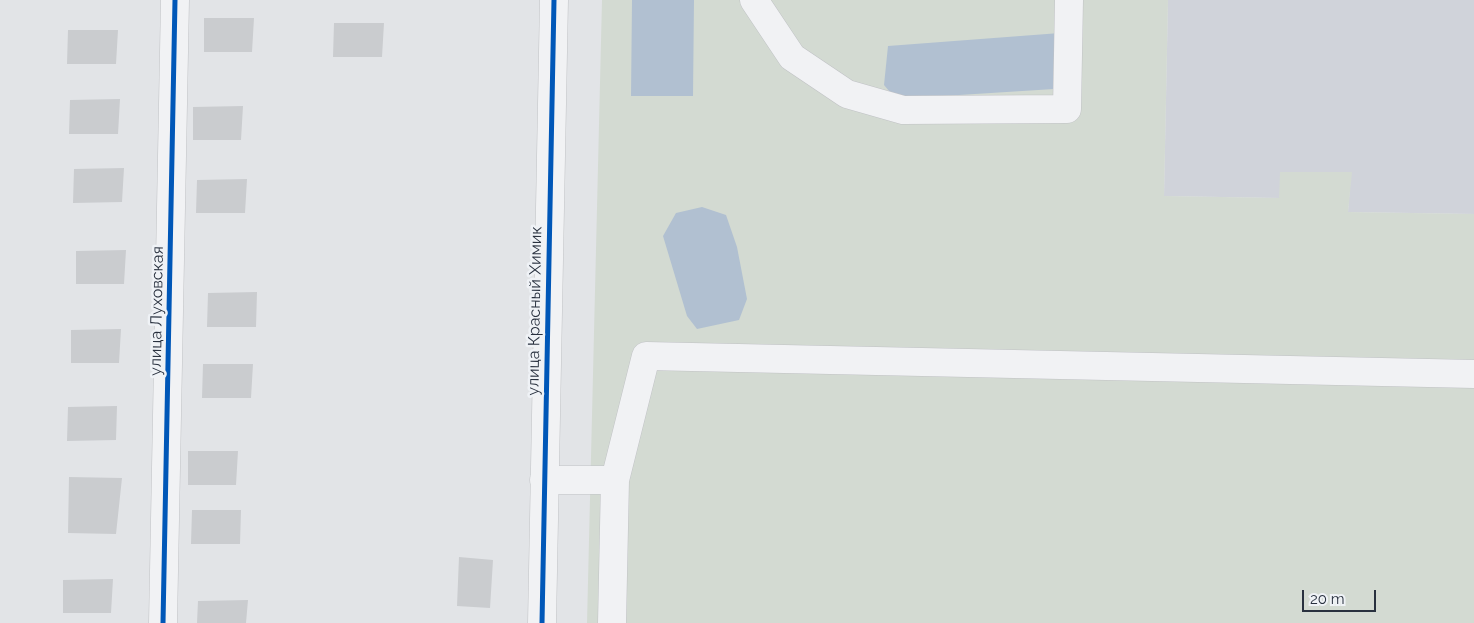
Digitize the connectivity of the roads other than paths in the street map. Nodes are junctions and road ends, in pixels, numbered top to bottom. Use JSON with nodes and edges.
{"nodes":[{"id":1,"x":176,"y":0,"type":"edge"},
{"id":2,"x":554,"y":0,"type":"edge"},
{"id":3,"x":754,"y":0,"type":"edge"},
{"id":4,"x":1069,"y":0,"type":"edge"},
{"id":5,"x":1474,"y":374,"type":"edge"},
{"id":6,"x":544,"y":480,"type":"junction"},
{"id":7,"x":615,"y":480,"type":"junction"},
{"id":8,"x":163,"y":623,"type":"edge"},
{"id":9,"x":542,"y":623,"type":"edge"},
{"id":10,"x":612,"y":623,"type":"edge"}],
"edges":[{"from":1,"to":8,"type":"street","name":"улица Луховская"},
{"from":2,"to":6,"type":"street","name":"улица Красный Химик"},
{"from":3,"to":4,"type":"street"},
{"from":5,"to":7,"type":"street"},
{"from":6,"to":7,"type":"street"},
{"from":6,"to":9,"type":"street","name":"улица Красный Химик"},
{"from":7,"to":10,"type":"street"}]}
